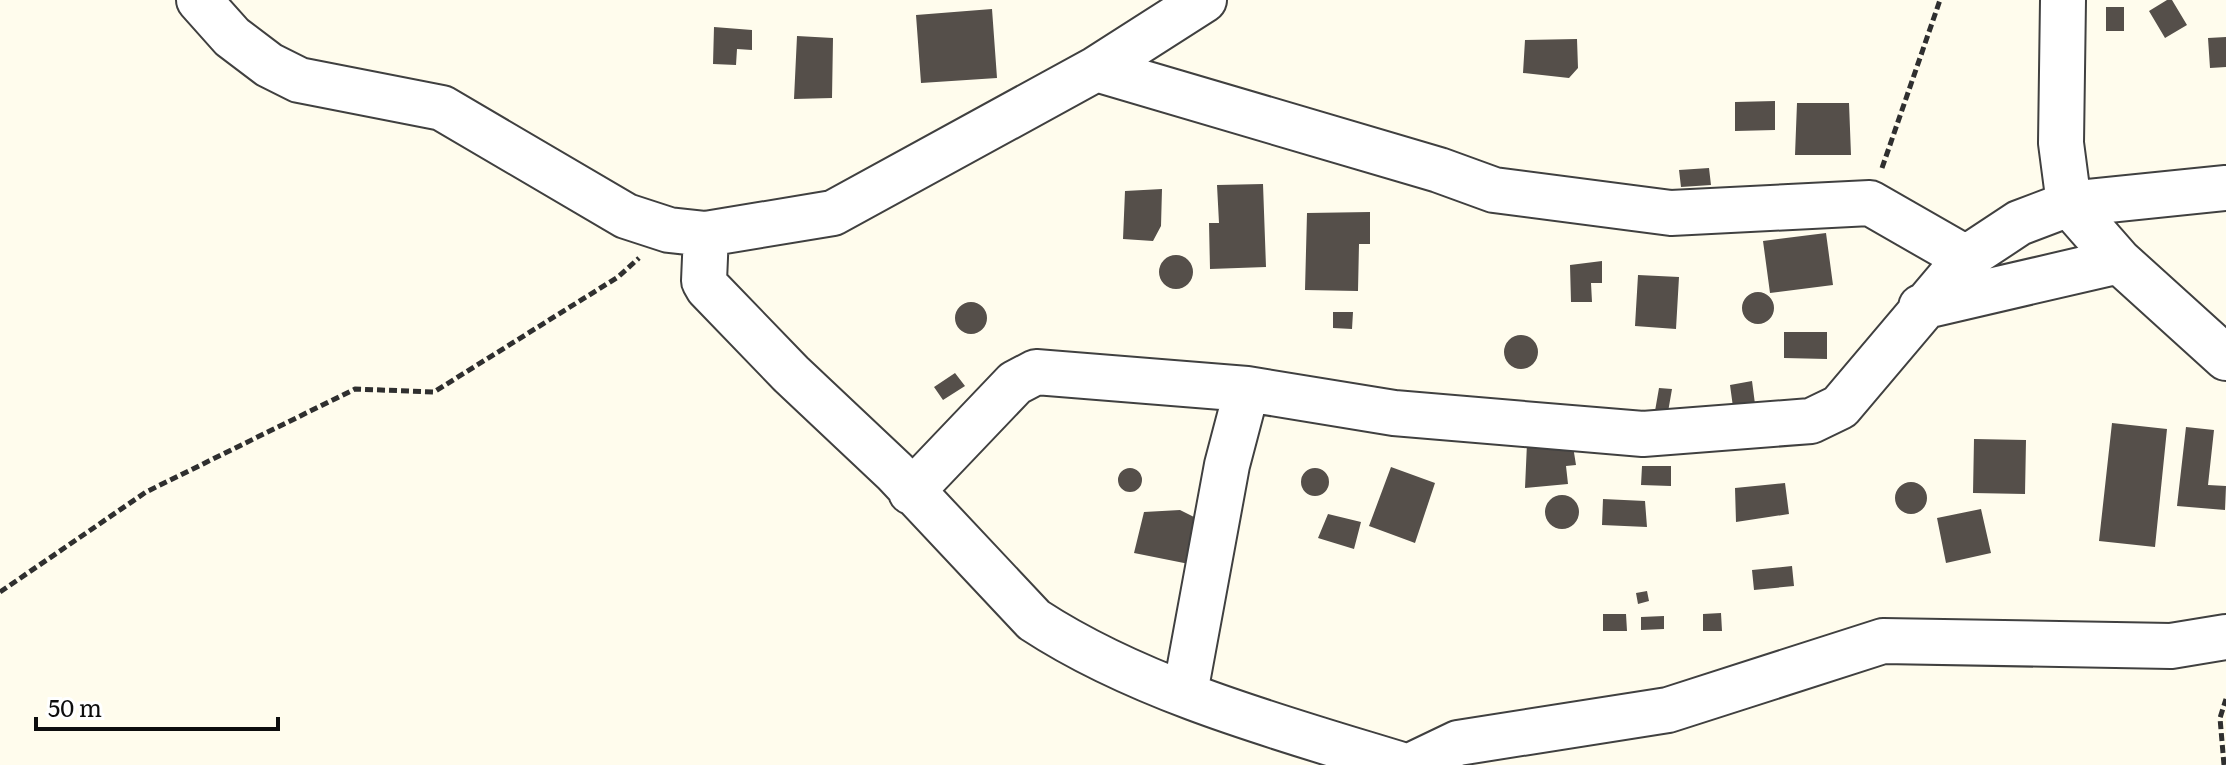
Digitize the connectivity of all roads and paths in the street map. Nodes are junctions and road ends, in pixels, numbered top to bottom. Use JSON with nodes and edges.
{"nodes":[{"id":1,"x":199,"y":0,"type":"edge"},
{"id":2,"x":1204,"y":0,"type":"edge"},
{"id":3,"x":1940,"y":0,"type":"edge"},
{"id":4,"x":2063,"y":0,"type":"edge"},
{"id":5,"x":1096,"y":69,"type":"junction"},
{"id":6,"x":2226,"y":188,"type":"edge"},
{"id":7,"x":1870,"y":203,"type":"junction"},
{"id":8,"x":2069,"y":204,"type":"junction"},
{"id":9,"x":688,"y":232,"type":"junction"},
{"id":10,"x":1966,"y":258,"type":"junction"},
{"id":11,"x":2119,"y":261,"type":"junction"},
{"id":12,"x":1921,"y":307,"type":"junction"},
{"id":13,"x":2226,"y":358,"type":"edge"},
{"id":14,"x":1247,"y":389,"type":"junction"},
{"id":15,"x":911,"y":492,"type":"junction"},
{"id":16,"x":0,"y":592,"type":"edge"},
{"id":17,"x":2226,"y":637,"type":"edge"},
{"id":18,"x":1185,"y":693,"type":"junction"},
{"id":19,"x":2226,"y":699,"type":"edge"},
{"id":20,"x":1402,"y":765,"type":"edge"},
{"id":21,"x":1412,"y":765,"type":"edge"},
{"id":22,"x":2224,"y":765,"type":"edge"}],
"edges":[{"from":1,"to":9,"type":"street"},
{"from":2,"to":5,"type":"street"},
{"from":3,"to":7,"type":"path"},
{"from":4,"to":8,"type":"street"},
{"from":5,"to":7,"type":"street"},
{"from":5,"to":9,"type":"street"},
{"from":6,"to":8,"type":"street"},
{"from":7,"to":10,"type":"street"},
{"from":8,"to":10,"type":"street"},
{"from":8,"to":11,"type":"street"},
{"from":9,"to":15,"type":"street"},
{"from":9,"to":16,"type":"path"},
{"from":10,"to":12,"type":"street"},
{"from":11,"to":12,"type":"street"},
{"from":11,"to":13,"type":"street"},
{"from":12,"to":14,"type":"street"},
{"from":14,"to":15,"type":"street"},
{"from":14,"to":18,"type":"street"},
{"from":15,"to":18,"type":"street"},
{"from":17,"to":21,"type":"street"},
{"from":18,"to":20,"type":"street"},
{"from":19,"to":22,"type":"path"}]}
